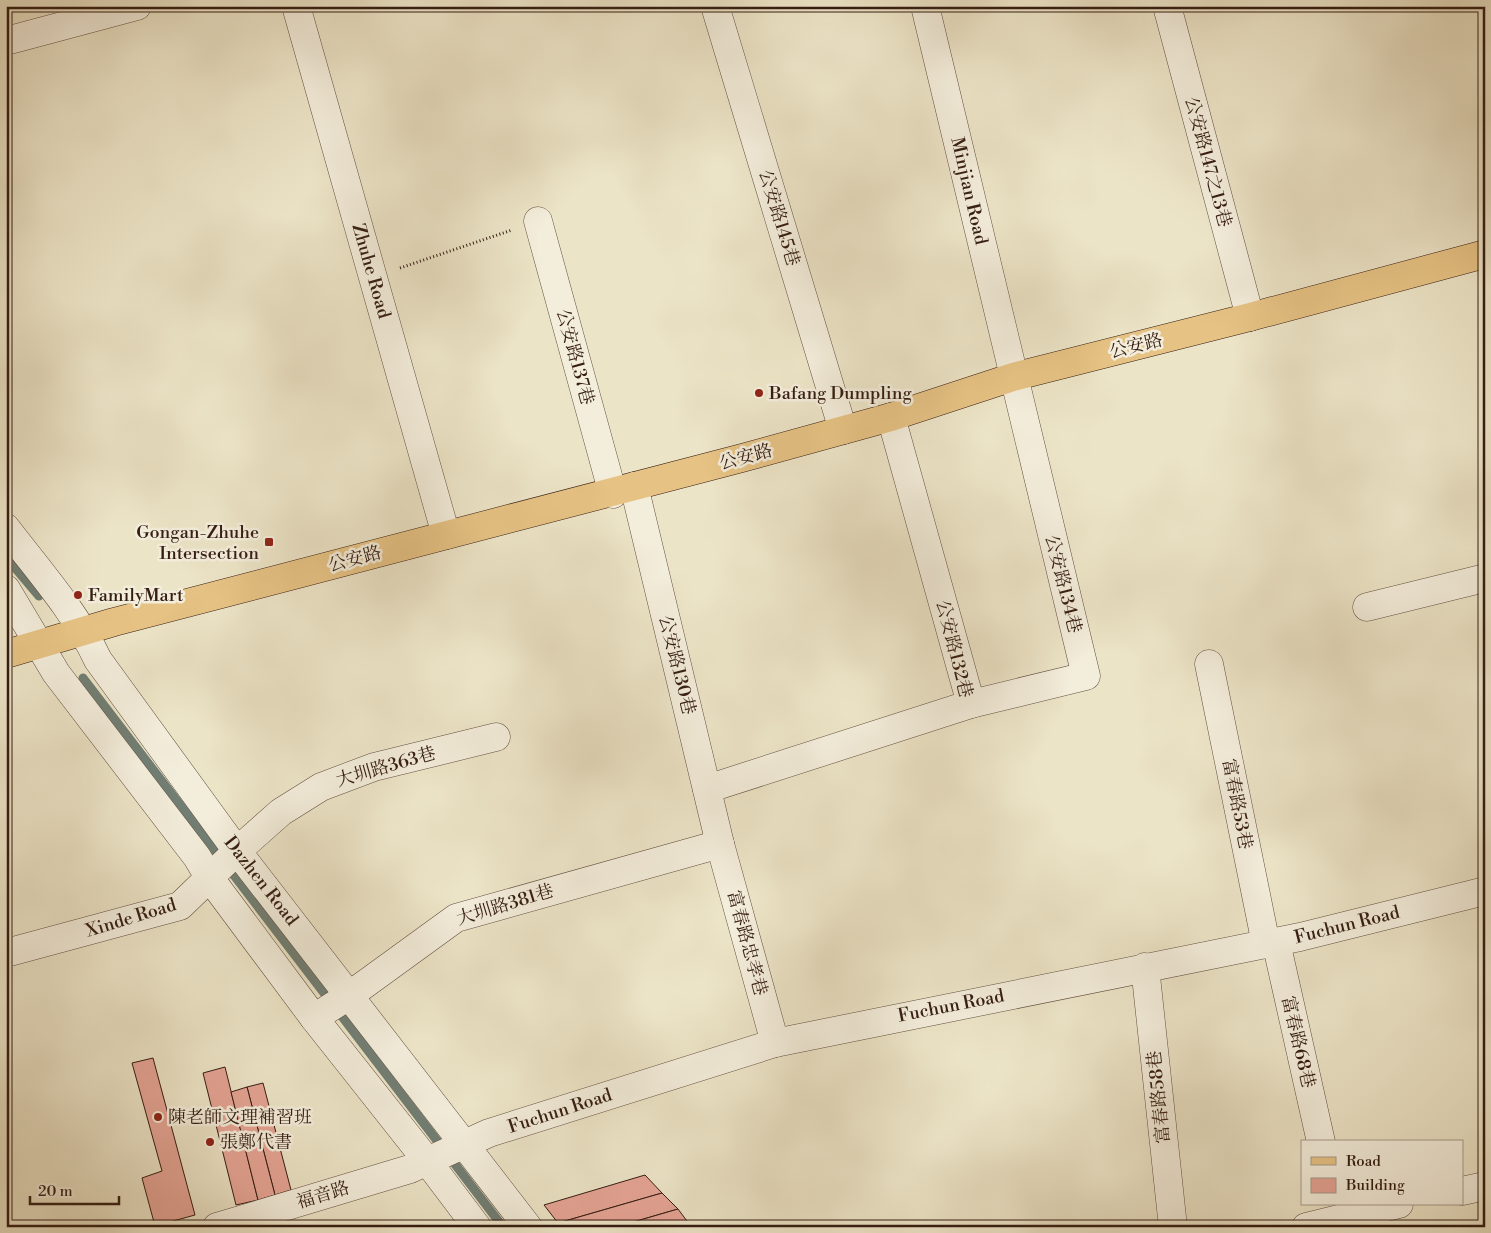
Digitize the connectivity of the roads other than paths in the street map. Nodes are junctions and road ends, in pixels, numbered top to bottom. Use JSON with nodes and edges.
{"nodes":[{"id":1,"x":137,"y":6,"type":"edge"},
{"id":2,"x":296,"y":6,"type":"edge"},
{"id":3,"x":715,"y":6,"type":"edge"},
{"id":4,"x":926,"y":6,"type":"edge"},
{"id":5,"x":1167,"y":6,"type":"edge"},
{"id":6,"x":6,"y":41,"type":"edge"},
{"id":7,"x":538,"y":221,"type":"road end"},
{"id":8,"x":1485,"y":254,"type":"edge"},
{"id":9,"x":1250,"y":317,"type":"junction"},
{"id":10,"x":1013,"y":377,"type":"junction"},
{"id":11,"x":891,"y":416,"type":"junction"},
{"id":12,"x":843,"y":430,"type":"junction"},
{"id":13,"x":623,"y":490,"type":"junction"},
{"id":14,"x":6,"y":528,"type":"edge"},
{"id":15,"x":446,"y":535,"type":"junction"},
{"id":16,"x":1485,"y":578,"type":"edge"},
{"id":17,"x":6,"y":589,"type":"edge"},
{"id":18,"x":1367,"y":607,"type":"dead end"},
{"id":19,"x":84,"y":631,"type":"junction"},
{"id":20,"x":40,"y":644,"type":"junction"},
{"id":21,"x":6,"y":654,"type":"edge"},
{"id":22,"x":1209,"y":664,"type":"dead end"},
{"id":23,"x":972,"y":704,"type":"junction"},
{"id":24,"x":496,"y":737,"type":"dead end"},
{"id":25,"x":707,"y":789,"type":"junction"},
{"id":26,"x":720,"y":844,"type":"junction"},
{"id":27,"x":237,"y":851,"type":"junction"},
{"id":28,"x":209,"y":877,"type":"junction"},
{"id":29,"x":1485,"y":892,"type":"edge"},
{"id":30,"x":1271,"y":943,"type":"junction"},
{"id":31,"x":6,"y":953,"type":"edge"},
{"id":32,"x":1145,"y":967,"type":"junction"},
{"id":33,"x":350,"y":995,"type":"junction"},
{"id":34,"x":314,"y":1018,"type":"junction"},
{"id":35,"x":774,"y":1043,"type":"junction"},
{"id":36,"x":1320,"y":1140,"type":"edge"},
{"id":37,"x":466,"y":1144,"type":"junction"},
{"id":38,"x":428,"y":1162,"type":"junction"},
{"id":39,"x":1485,"y":1186,"type":"edge"},
{"id":40,"x":1464,"y":1191,"type":"edge"},
{"id":41,"x":1390,"y":1206,"type":"edge"},
{"id":42,"x":1349,"y":1215,"type":"edge"},
{"id":43,"x":217,"y":1227,"type":"edge"},
{"id":44,"x":476,"y":1227,"type":"edge"},
{"id":45,"x":528,"y":1227,"type":"edge"},
{"id":46,"x":1173,"y":1227,"type":"edge"},
{"id":47,"x":1306,"y":1227,"type":"edge"}],
"edges":[{"from":1,"to":6,"type":"street"},
{"from":2,"to":15,"type":"street","name":"Zhuhe Road"},
{"from":3,"to":12,"type":"street","name":"公安路145巷"},
{"from":4,"to":10,"type":"street","name":"Minjian Road"},
{"from":5,"to":9,"type":"street","name":"公安路147之13巷"},
{"from":7,"to":13,"type":"street","name":"公安路137巷"},
{"from":8,"to":9,"type":"main road","name":"公安路"},
{"from":9,"to":10,"type":"main road","name":"公安路"},
{"from":10,"to":11,"type":"main road","name":"公安路"},
{"from":10,"to":23,"type":"street","name":"公安路134巷"},
{"from":11,"to":12,"type":"main road","name":"公安路"},
{"from":11,"to":23,"type":"street","name":"公安路132巷"},
{"from":12,"to":13,"type":"main road","name":"公安路"},
{"from":13,"to":15,"type":"main road","name":"公安路"},
{"from":13,"to":25,"type":"street","name":"公安路130巷"},
{"from":14,"to":19,"type":"street","name":"Dazhen Road"},
{"from":15,"to":19,"type":"main road","name":"公安路"},
{"from":16,"to":18,"type":"street"},
{"from":17,"to":20,"type":"street","name":"Dazhen Road"},
{"from":19,"to":20,"type":"main road","name":"公安路"},
{"from":19,"to":27,"type":"street","name":"Dazhen Road"},
{"from":20,"to":21,"type":"main road","name":"公安路"},
{"from":20,"to":28,"type":"street","name":"Dazhen Road"},
{"from":22,"to":30,"type":"street","name":"富春路53巷"},
{"from":23,"to":25,"type":"street","name":"公安路132巷"},
{"from":24,"to":27,"type":"street","name":"大圳路363巷"},
{"from":25,"to":26,"type":"street","name":"公安路130巷"},
{"from":26,"to":33,"type":"street","name":"大圳路381巷"},
{"from":26,"to":35,"type":"street","name":"富春路忠孝巷"},
{"from":27,"to":28,"type":"street","name":"Xinde Road"},
{"from":27,"to":33,"type":"street","name":"Dazhen Road"},
{"from":28,"to":31,"type":"street","name":"Xinde Road"},
{"from":28,"to":34,"type":"street","name":"Dazhen Road"},
{"from":29,"to":30,"type":"street","name":"Fuchun Road"},
{"from":30,"to":32,"type":"street","name":"Fuchun Road"},
{"from":30,"to":36,"type":"street","name":"富春路68巷"},
{"from":32,"to":35,"type":"street","name":"Fuchun Road"},
{"from":32,"to":46,"type":"street","name":"富春路58巷"},
{"from":33,"to":34,"type":"street","name":"大圳路381巷"},
{"from":33,"to":37,"type":"street","name":"Dazhen Road"},
{"from":34,"to":38,"type":"street","name":"Dazhen Road"},
{"from":35,"to":37,"type":"street","name":"Fuchun Road"},
{"from":37,"to":38,"type":"street","name":"Fuchun Road"},
{"from":37,"to":45,"type":"street","name":"Dazhen Road"},
{"from":38,"to":43,"type":"street","name":"福音路"},
{"from":38,"to":44,"type":"street","name":"Dazhen Road"},
{"from":39,"to":40,"type":"street"},
{"from":41,"to":42,"type":"street"},
{"from":42,"to":47,"type":"street"}]}
